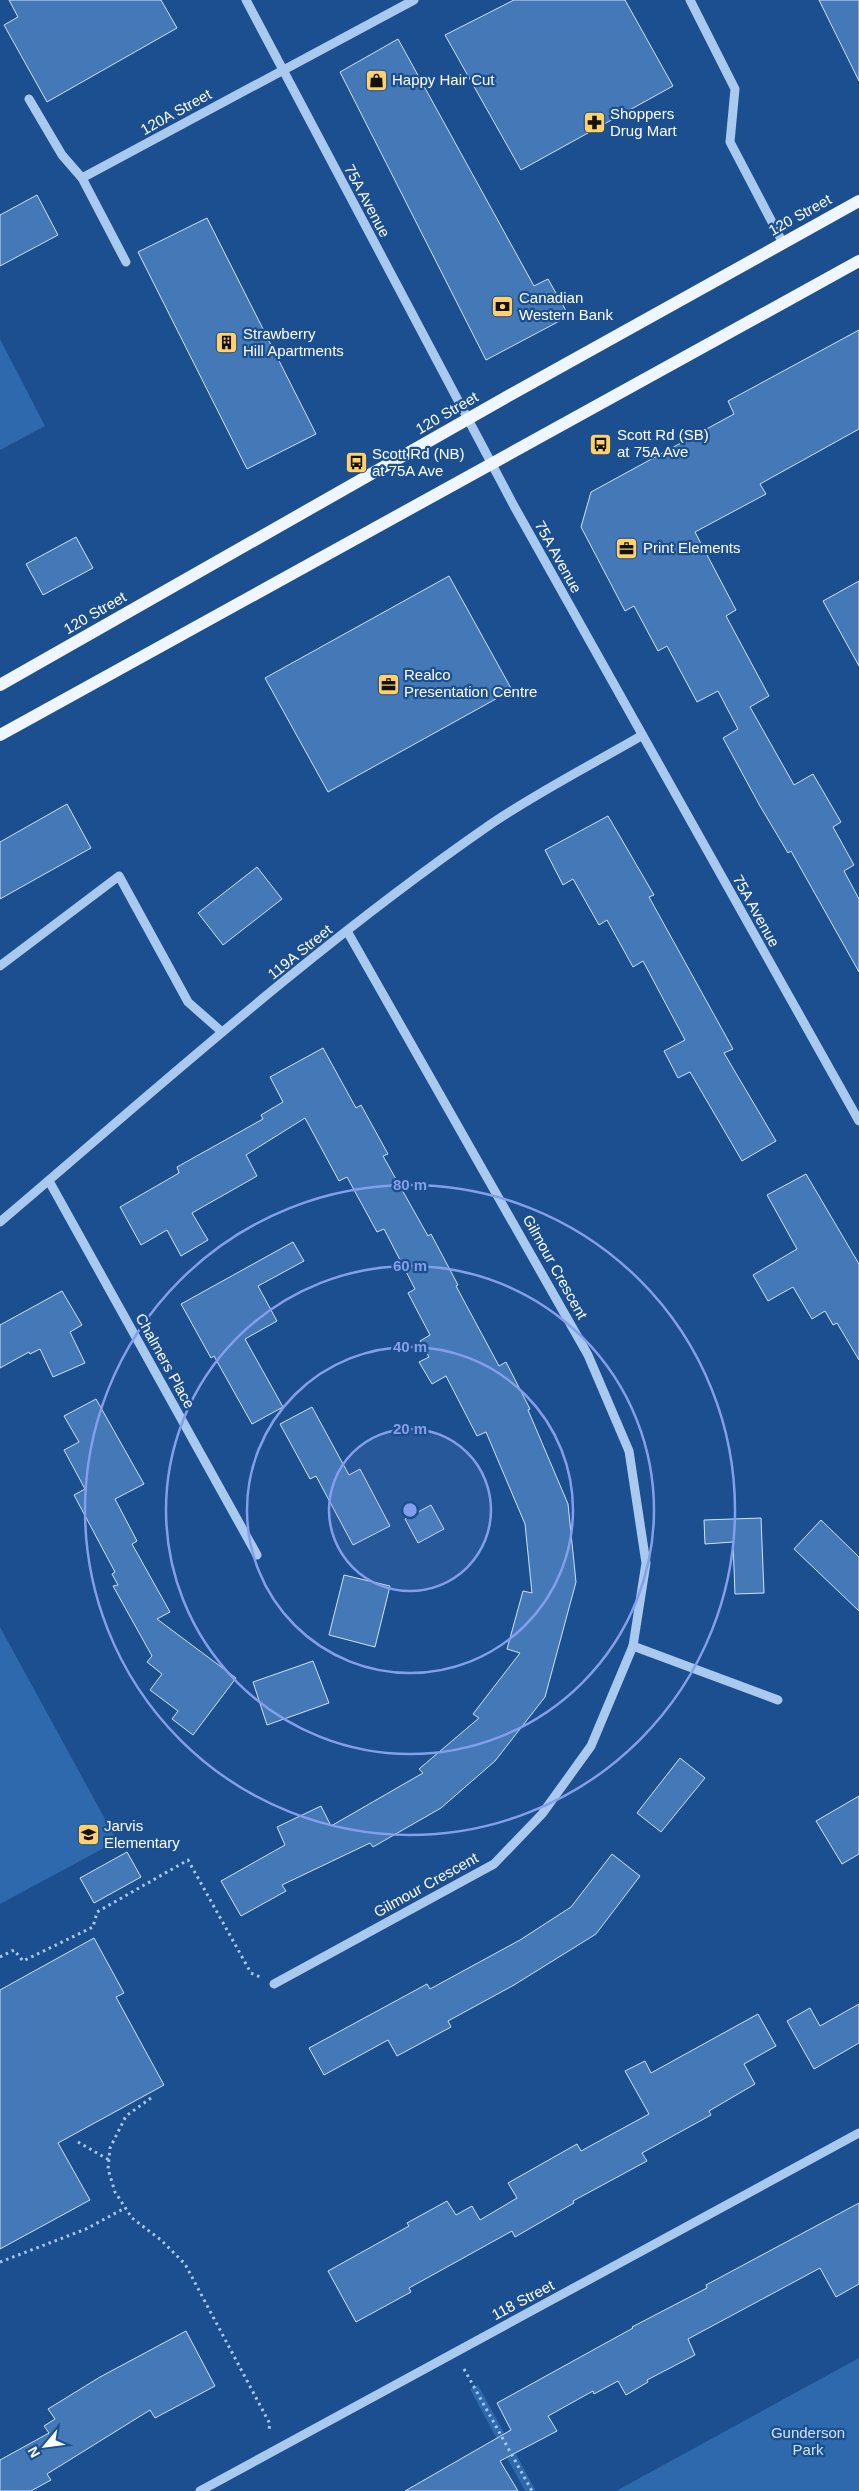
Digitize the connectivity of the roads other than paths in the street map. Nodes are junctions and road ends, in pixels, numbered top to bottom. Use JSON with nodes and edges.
{"nodes":[{"id":1,"x":246,"y":0,"type":"edge"},
{"id":2,"x":414,"y":0,"type":"edge"},
{"id":3,"x":690,"y":0,"type":"edge"},
{"id":4,"x":282,"y":70,"type":"junction"},
{"id":5,"x":29,"y":98,"type":"dead end"},
{"id":6,"x":82,"y":178,"type":"junction"},
{"id":7,"x":859,"y":201,"type":"edge"},
{"id":8,"x":784,"y":243,"type":"junction"},
{"id":9,"x":859,"y":261,"type":"edge"},
{"id":10,"x":126,"y":262,"type":"dead end"},
{"id":11,"x":468,"y":420,"type":"junction"},
{"id":12,"x":492,"y":465,"type":"junction"},
{"id":13,"x":0,"y":685,"type":"edge"},
{"id":14,"x":0,"y":735,"type":"edge"},
{"id":15,"x":641,"y":736,"type":"junction"},
{"id":16,"x":347,"y":931,"type":"junction"},
{"id":17,"x":0,"y":966,"type":"edge"},
{"id":18,"x":222,"y":1032,"type":"junction"},
{"id":19,"x":859,"y":1121,"type":"edge"},
{"id":20,"x":49,"y":1180,"type":"junction"},
{"id":21,"x":0,"y":1222,"type":"edge"},
{"id":22,"x":257,"y":1555,"type":"dead end"},
{"id":23,"x":633,"y":1646,"type":"junction"},
{"id":24,"x":778,"y":1700,"type":"dead end"},
{"id":25,"x":274,"y":1984,"type":"road end"},
{"id":26,"x":859,"y":2133,"type":"edge"},
{"id":27,"x":200,"y":2491,"type":"edge"}],
"edges":[{"from":1,"to":4,"type":"street","name":"75A Avenue"},
{"from":2,"to":4,"type":"street","name":"120A Street"},
{"from":3,"to":8,"type":"street"},
{"from":4,"to":6,"type":"street","name":"120A Street"},
{"from":4,"to":11,"type":"street","name":"75A Avenue"},
{"from":5,"to":6,"type":"street"},
{"from":6,"to":10,"type":"street"},
{"from":7,"to":8,"type":"main road","name":"120 Street"},
{"from":8,"to":11,"type":"main road","name":"120 Street"},
{"from":9,"to":12,"type":"main road"},
{"from":11,"to":12,"type":"street","name":"75A Avenue"},
{"from":11,"to":13,"type":"main road","name":"120 Street"},
{"from":12,"to":14,"type":"main road"},
{"from":12,"to":15,"type":"street","name":"75A Avenue"},
{"from":15,"to":16,"type":"street","name":"119A Street"},
{"from":15,"to":19,"type":"street","name":"75A Avenue"},
{"from":16,"to":18,"type":"street","name":"119A Street"},
{"from":16,"to":23,"type":"street","name":"Gilmour Crescent"},
{"from":17,"to":18,"type":"street"},
{"from":18,"to":20,"type":"street","name":"119A Street"},
{"from":20,"to":21,"type":"street","name":"119A Street"},
{"from":20,"to":22,"type":"street","name":"Chalmers Place"},
{"from":23,"to":24,"type":"street"},
{"from":23,"to":25,"type":"street","name":"Gilmour Crescent"},
{"from":26,"to":27,"type":"street","name":"118 Street"}]}
